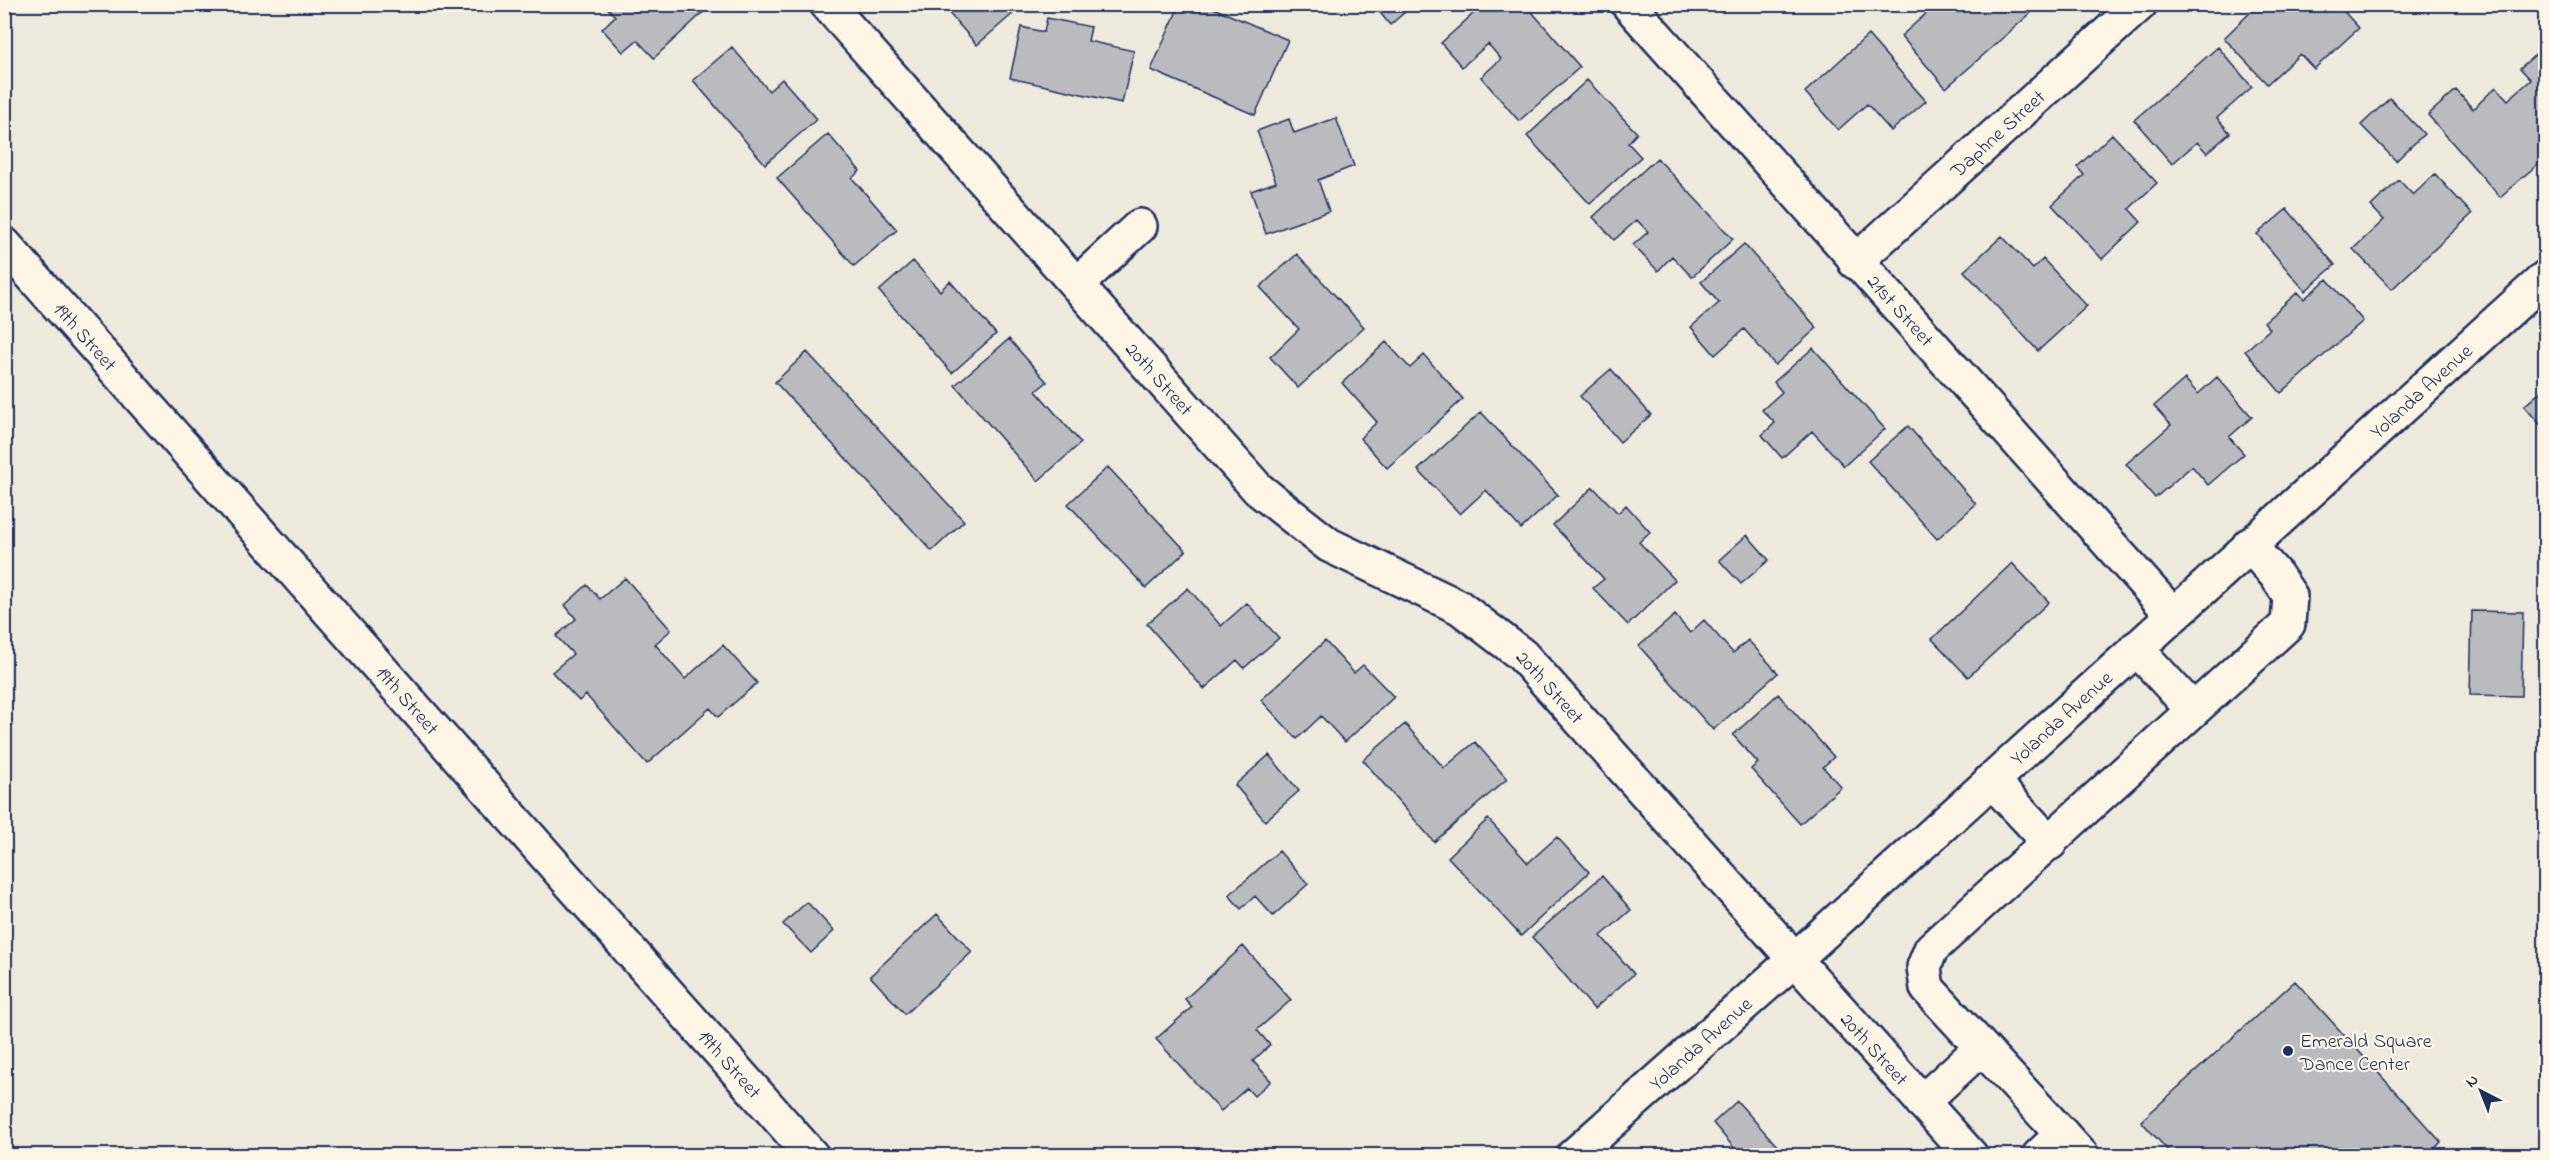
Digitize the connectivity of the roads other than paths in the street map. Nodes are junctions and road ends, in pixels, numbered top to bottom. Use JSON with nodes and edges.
{"nodes":[{"id":1,"x":827,"y":4,"type":"edge"},
{"id":2,"x":1628,"y":4,"type":"edge"},
{"id":3,"x":2140,"y":4,"type":"edge"},
{"id":4,"x":1140,"y":226,"type":"dead end"},
{"id":5,"x":4,"y":244,"type":"edge"},
{"id":6,"x":1855,"y":262,"type":"junction"},
{"id":7,"x":2546,"y":277,"type":"edge"},
{"id":8,"x":1077,"y":284,"type":"junction"},
{"id":9,"x":2249,"y":545,"type":"junction"},
{"id":10,"x":2172,"y":614,"type":"junction"},
{"id":11,"x":2136,"y":648,"type":"junction"},
{"id":12,"x":2193,"y":710,"type":"junction"},
{"id":13,"x":1991,"y":780,"type":"junction"},
{"id":14,"x":2050,"y":843,"type":"junction"},
{"id":15,"x":1794,"y":960,"type":"junction"},
{"id":16,"x":1981,"y":1048,"type":"junction"},
{"id":17,"x":1922,"y":1102,"type":"junction"},
{"id":18,"x":2061,"y":1148,"type":"edge"},
{"id":19,"x":812,"y":1155,"type":"edge"},
{"id":20,"x":1573,"y":1155,"type":"edge"},
{"id":21,"x":1971,"y":1155,"type":"edge"}],
"edges":[{"from":1,"to":8,"type":"street","name":"20th Street"},
{"from":2,"to":6,"type":"street","name":"21st Street"},
{"from":3,"to":6,"type":"street","name":"Daphne Street"},
{"from":4,"to":8,"type":"street"},
{"from":5,"to":19,"type":"street","name":"19th Street"},
{"from":6,"to":10,"type":"street","name":"21st Street"},
{"from":7,"to":9,"type":"street","name":"Yolanda Avenue"},
{"from":8,"to":15,"type":"street","name":"20th Street"},
{"from":9,"to":10,"type":"street","name":"Yolanda Avenue"},
{"from":9,"to":12,"type":"street"},
{"from":10,"to":11,"type":"street","name":"Yolanda Avenue"},
{"from":11,"to":12,"type":"street"},
{"from":11,"to":13,"type":"street","name":"Yolanda Avenue"},
{"from":12,"to":14,"type":"street"},
{"from":13,"to":14,"type":"street"},
{"from":13,"to":15,"type":"street","name":"Yolanda Avenue"},
{"from":14,"to":16,"type":"street"},
{"from":15,"to":17,"type":"street","name":"20th Street"},
{"from":15,"to":20,"type":"street","name":"Yolanda Avenue"},
{"from":16,"to":17,"type":"street"},
{"from":16,"to":18,"type":"street"},
{"from":17,"to":21,"type":"street","name":"20th Street"}]}
